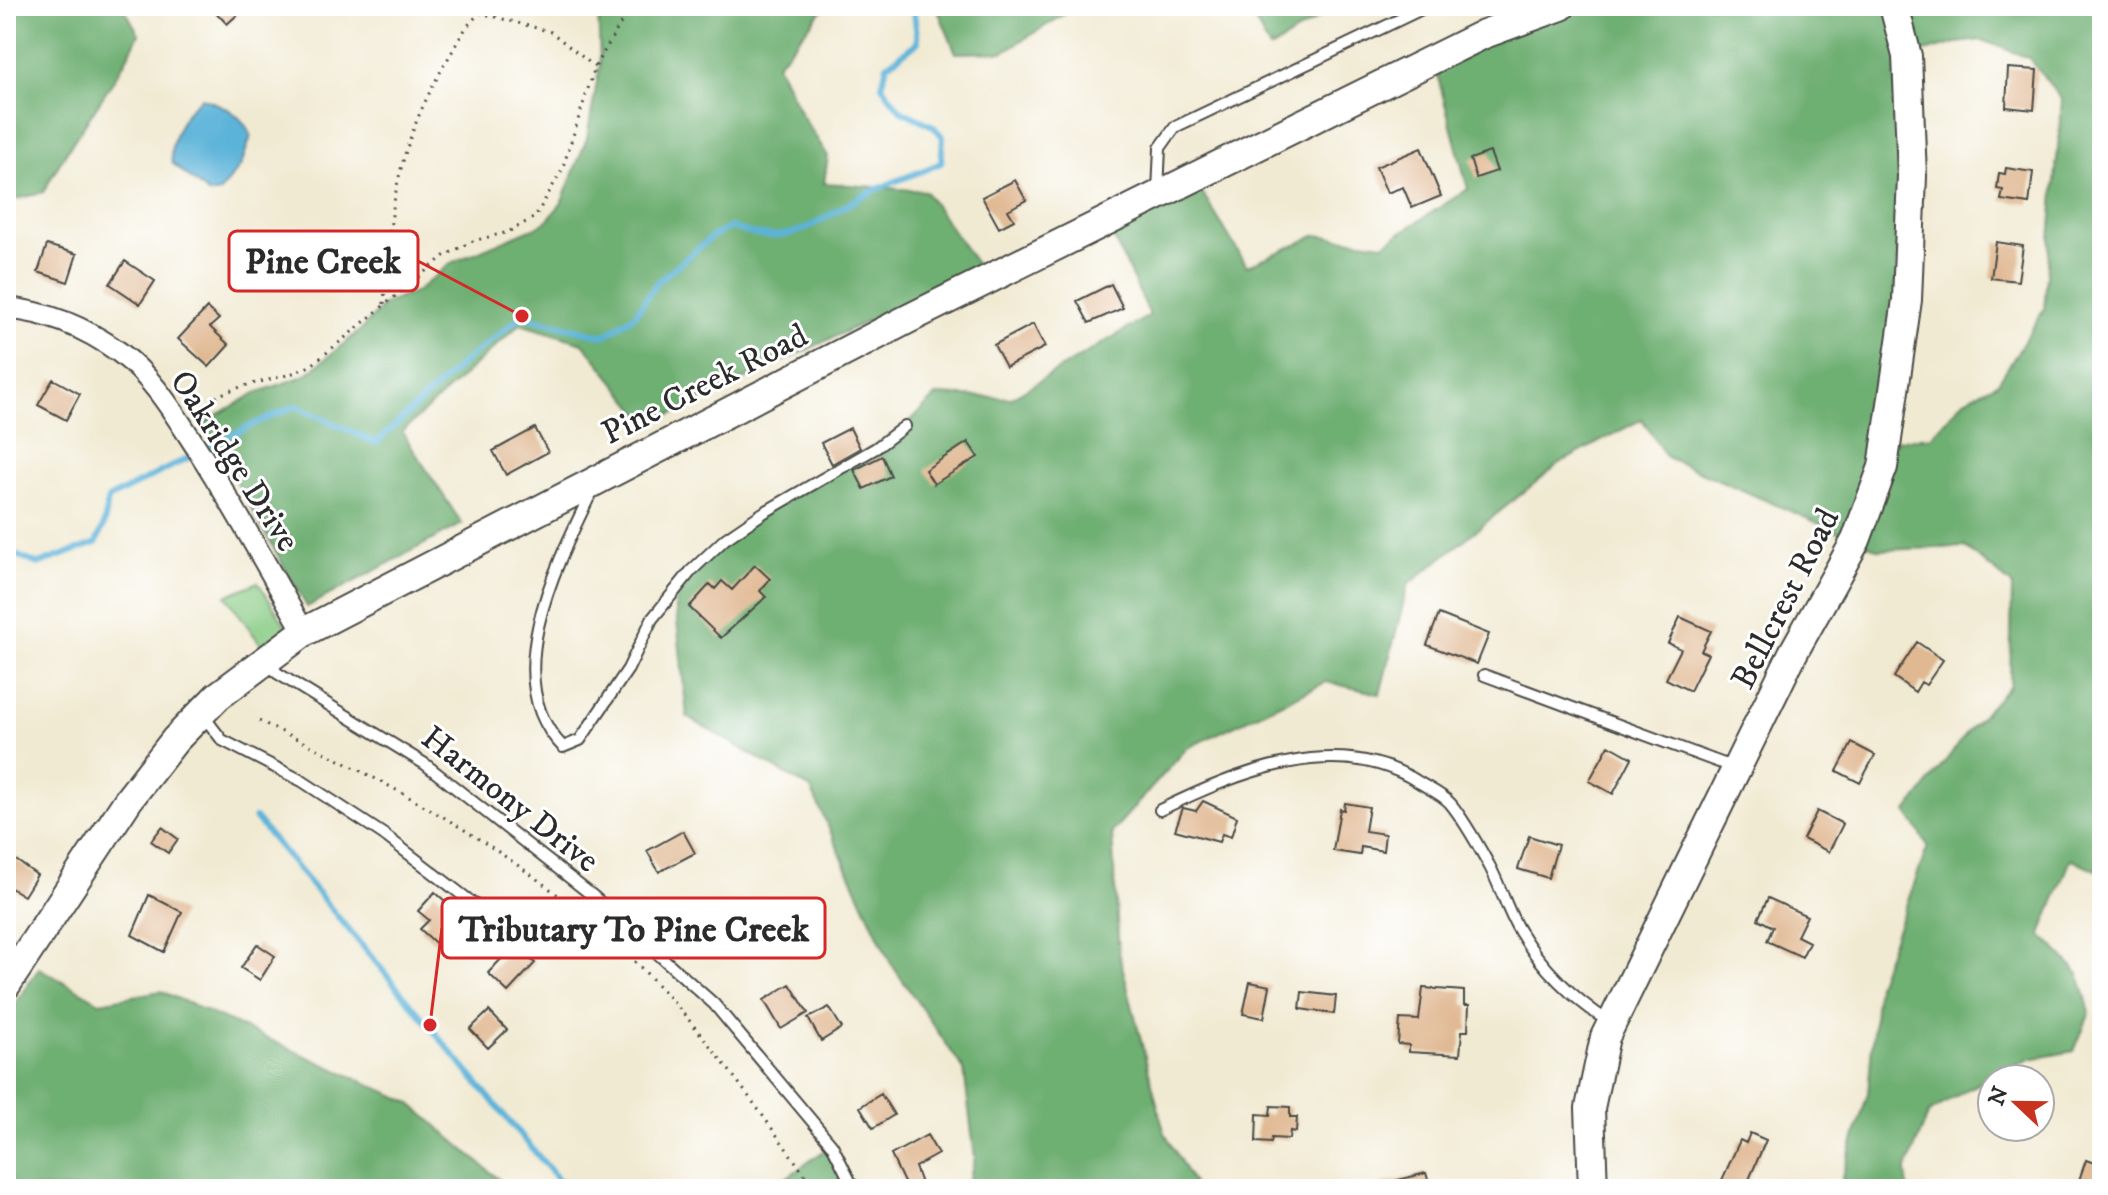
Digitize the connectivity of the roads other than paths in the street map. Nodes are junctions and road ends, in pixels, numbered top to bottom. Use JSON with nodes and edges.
{"nodes":[{"id":1,"x":1428,"y":6,"type":"edge"},
{"id":2,"x":1561,"y":6,"type":"edge"},
{"id":3,"x":1894,"y":6,"type":"edge"},
{"id":4,"x":1158,"y":195,"type":"junction"},
{"id":5,"x":6,"y":308,"type":"edge"},
{"id":6,"x":905,"y":426,"type":"dead end"},
{"id":7,"x":598,"y":478,"type":"junction"},
{"id":8,"x":304,"y":632,"type":"junction"},
{"id":9,"x":267,"y":658,"type":"junction"},
{"id":10,"x":1484,"y":675,"type":"dead end"},
{"id":11,"x":200,"y":712,"type":"junction"},
{"id":12,"x":1738,"y":770,"type":"junction"},
{"id":13,"x":1160,"y":810,"type":"dead end"},
{"id":14,"x":483,"y":911,"type":"dead end"},
{"id":15,"x":6,"y":985,"type":"edge"},
{"id":16,"x":1611,"y":1023,"type":"junction"},
{"id":17,"x":854,"y":1189,"type":"edge"},
{"id":18,"x":1593,"y":1189,"type":"edge"}],
"edges":[{"from":1,"to":4,"type":"lane"},
{"from":2,"to":4,"type":"street","name":"Pine Creek Road"},
{"from":3,"to":12,"type":"street","name":"Bellcrest Road"},
{"from":4,"to":7,"type":"street","name":"Pine Creek Road"},
{"from":5,"to":8,"type":"street","name":"Oakridge Drive"},
{"from":6,"to":7,"type":"lane"},
{"from":7,"to":8,"type":"street","name":"Pine Creek Road"},
{"from":8,"to":9,"type":"street","name":"Pine Creek Road"},
{"from":9,"to":11,"type":"street","name":"Pine Creek Road"},
{"from":9,"to":17,"type":"lane","name":"Harmony Drive"},
{"from":10,"to":12,"type":"lane"},
{"from":11,"to":14,"type":"lane"},
{"from":11,"to":15,"type":"street","name":"Pine Creek Road"},
{"from":12,"to":16,"type":"street","name":"Bellcrest Road"},
{"from":13,"to":16,"type":"lane"},
{"from":16,"to":18,"type":"street","name":"Bellcrest Road"}]}
